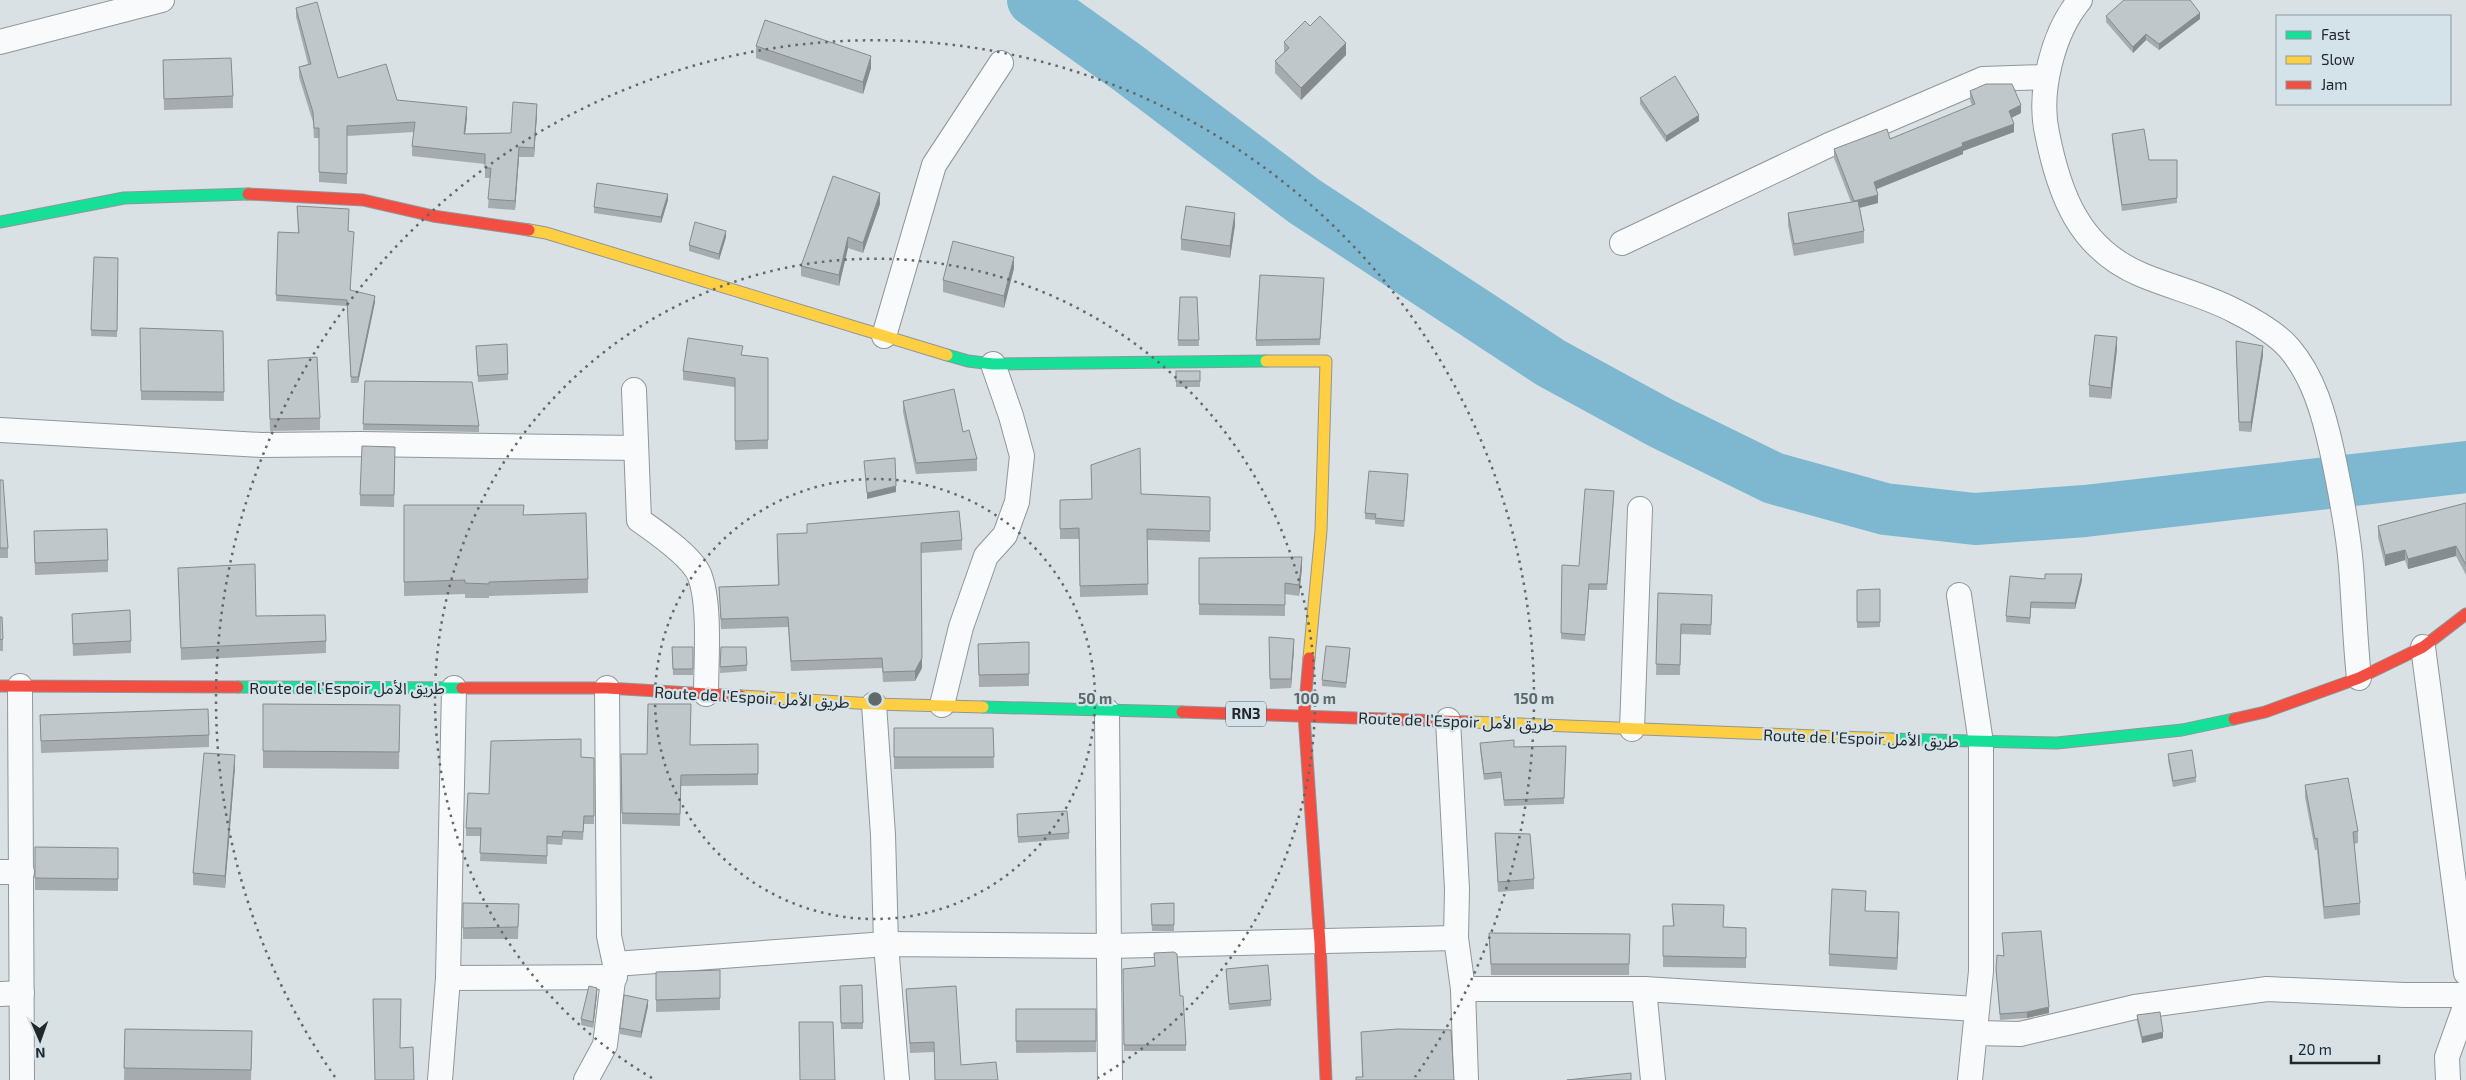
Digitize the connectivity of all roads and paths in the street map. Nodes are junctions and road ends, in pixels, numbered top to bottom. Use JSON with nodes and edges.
{"nodes":[{"id":1,"x":162,"y":0,"type":"edge"},
{"id":2,"x":2080,"y":0,"type":"edge"},
{"id":3,"x":0,"y":42,"type":"edge"},
{"id":4,"x":1001,"y":63,"type":"dead end"},
{"id":5,"x":2046,"y":77,"type":"junction"},
{"id":6,"x":0,"y":222,"type":"edge"},
{"id":7,"x":1622,"y":243,"type":"dead end"},
{"id":8,"x":884,"y":336,"type":"junction"},
{"id":9,"x":993,"y":364,"type":"junction"},
{"id":10,"x":634,"y":390,"type":"dead end"},
{"id":11,"x":0,"y":430,"type":"edge"},
{"id":12,"x":636,"y":448,"type":"junction"},
{"id":13,"x":1640,"y":509,"type":"dead end"},
{"id":14,"x":1959,"y":595,"type":"dead end"},
{"id":15,"x":2466,"y":614,"type":"edge"},
{"id":16,"x":2422,"y":646,"type":"junction"},
{"id":17,"x":2359,"y":678,"type":"junction"},
{"id":18,"x":10,"y":686,"type":"edge"},
{"id":19,"x":454,"y":688,"type":"junction"},
{"id":20,"x":607,"y":688,"type":"junction"},
{"id":21,"x":706,"y":694,"type":"junction"},
{"id":22,"x":874,"y":704,"type":"junction"},
{"id":23,"x":942,"y":705,"type":"junction"},
{"id":24,"x":1108,"y":711,"type":"junction"},
{"id":25,"x":1304,"y":715,"type":"junction"},
{"id":26,"x":1448,"y":720,"type":"junction"},
{"id":27,"x":1632,"y":729,"type":"junction"},
{"id":28,"x":1981,"y":743,"type":"junction"},
{"id":29,"x":11,"y":872,"type":"edge"},
{"id":30,"x":1456,"y":938,"type":"junction"},
{"id":31,"x":1320,"y":943,"type":"junction"},
{"id":32,"x":886,"y":944,"type":"junction"},
{"id":33,"x":1110,"y":946,"type":"junction"},
{"id":34,"x":615,"y":971,"type":"junction"},
{"id":35,"x":2466,"y":973,"type":"edge"},
{"id":36,"x":448,"y":978,"type":"junction"},
{"id":37,"x":1463,"y":989,"type":"junction"},
{"id":38,"x":1644,"y":989,"type":"junction"},
{"id":39,"x":11,"y":993,"type":"edge"},
{"id":40,"x":2466,"y":995,"type":"edge"},
{"id":41,"x":2466,"y":1004,"type":"edge"},
{"id":42,"x":1977,"y":1009,"type":"junction"},
{"id":43,"x":1976,"y":1033,"type":"junction"},
{"id":44,"x":22,"y":1080,"type":"edge"},
{"id":45,"x":440,"y":1080,"type":"edge"},
{"id":46,"x":586,"y":1080,"type":"edge"},
{"id":47,"x":897,"y":1080,"type":"edge"},
{"id":48,"x":1110,"y":1080,"type":"edge"},
{"id":49,"x":1326,"y":1080,"type":"edge"},
{"id":50,"x":1466,"y":1080,"type":"edge"},
{"id":51,"x":1653,"y":1080,"type":"edge"},
{"id":52,"x":1970,"y":1080,"type":"edge"},
{"id":53,"x":2448,"y":1080,"type":"edge"}],
"edges":[{"from":1,"to":3,"type":"street"},
{"from":2,"to":5,"type":"street"},
{"from":4,"to":8,"type":"street"},
{"from":5,"to":7,"type":"street"},
{"from":5,"to":17,"type":"street"},
{"from":6,"to":8,"type":"main road"},
{"from":8,"to":9,"type":"main road"},
{"from":9,"to":23,"type":"street"},
{"from":9,"to":25,"type":"main road"},
{"from":10,"to":12,"type":"street"},
{"from":11,"to":12,"type":"street"},
{"from":12,"to":21,"type":"street"},
{"from":13,"to":27,"type":"street"},
{"from":14,"to":28,"type":"street"},
{"from":15,"to":16,"type":"main road","name":"Route de l’Espoir طريق الأمل","number":"RN3"},
{"from":16,"to":17,"type":"main road","name":"Route de l’Espoir طريق الأمل","number":"RN3"},
{"from":16,"to":35,"type":"street"},
{"from":17,"to":28,"type":"main road","name":"Route de l’Espoir طريق الأمل","number":"RN3"},
{"from":18,"to":19,"type":"main road","name":"Route de l’Espoir طريق الأمل","number":"RN3"},
{"from":18,"to":29,"type":"street"},
{"from":19,"to":20,"type":"main road","name":"Route de l’Espoir طريق الأمل","number":"RN3"},
{"from":19,"to":36,"type":"street"},
{"from":20,"to":21,"type":"main road","name":"Route de l’Espoir طريق الأمل","number":"RN3"},
{"from":20,"to":34,"type":"street"},
{"from":21,"to":22,"type":"main road","name":"Route de l’Espoir طريق الأمل","number":"RN3"},
{"from":22,"to":23,"type":"main road","name":"Route de l’Espoir طريق الأمل","number":"RN3"},
{"from":22,"to":32,"type":"street"},
{"from":23,"to":24,"type":"main road","name":"Route de l’Espoir طريق الأمل","number":"RN3"},
{"from":24,"to":25,"type":"main road","name":"Route de l’Espoir طريق الأمل","number":"RN3"},
{"from":24,"to":33,"type":"street"},
{"from":25,"to":26,"type":"main road","name":"Route de l’Espoir طريق الأمل","number":"RN3"},
{"from":25,"to":31,"type":"main road"},
{"from":26,"to":27,"type":"main road","name":"Route de l’Espoir طريق الأمل","number":"RN3"},
{"from":26,"to":30,"type":"street"},
{"from":27,"to":28,"type":"main road","name":"Route de l’Espoir طريق الأمل","number":"RN3"},
{"from":28,"to":42,"type":"street"},
{"from":29,"to":39,"type":"street"},
{"from":30,"to":31,"type":"street"},
{"from":30,"to":37,"type":"street"},
{"from":31,"to":33,"type":"street"},
{"from":31,"to":49,"type":"main road"},
{"from":32,"to":33,"type":"street"},
{"from":32,"to":34,"type":"street"},
{"from":32,"to":47,"type":"street"},
{"from":33,"to":48,"type":"street"},
{"from":34,"to":36,"type":"street"},
{"from":34,"to":46,"type":"street"},
{"from":36,"to":45,"type":"street"},
{"from":37,"to":38,"type":"street"},
{"from":37,"to":50,"type":"street"},
{"from":38,"to":42,"type":"street"},
{"from":38,"to":51,"type":"street"},
{"from":39,"to":44,"type":"street"},
{"from":40,"to":43,"type":"street"},
{"from":41,"to":53,"type":"street"},
{"from":42,"to":43,"type":"street"},
{"from":43,"to":52,"type":"street"}]}
